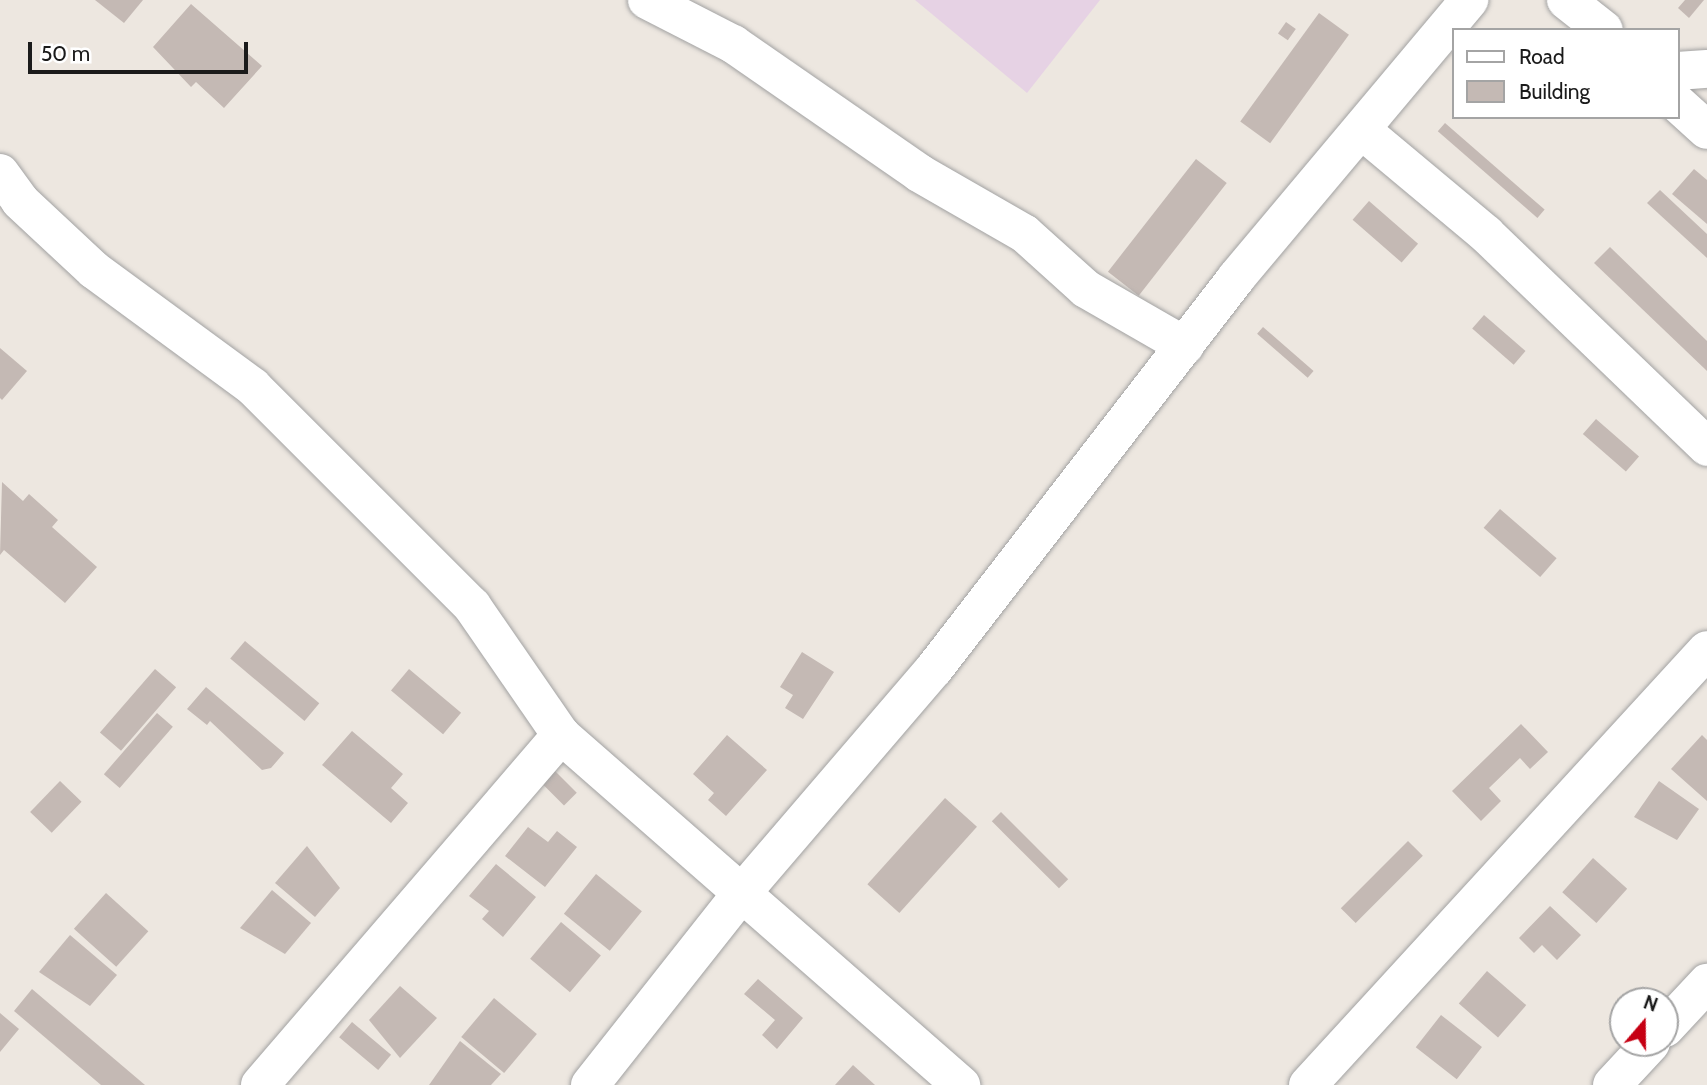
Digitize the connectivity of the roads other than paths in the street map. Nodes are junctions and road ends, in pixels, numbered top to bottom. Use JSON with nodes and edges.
{"nodes":[{"id":1,"x":647,"y":0,"type":"edge"},
{"id":2,"x":1469,"y":0,"type":"edge"},
{"id":3,"x":1566,"y":0,"type":"edge"},
{"id":4,"x":1601,"y":28,"type":"edge"},
{"id":5,"x":1707,"y":69,"type":"edge"},
{"id":6,"x":1679,"y":71,"type":"edge"},
{"id":7,"x":1679,"y":105,"type":"edge"},
{"id":8,"x":1707,"y":130,"type":"edge"},
{"id":9,"x":1364,"y":132,"type":"junction"},
{"id":10,"x":0,"y":173,"type":"edge"},
{"id":11,"x":1185,"y":346,"type":"junction"},
{"id":12,"x":1707,"y":447,"type":"edge"},
{"id":13,"x":1707,"y":650,"type":"edge"},
{"id":14,"x":561,"y":735,"type":"junction"},
{"id":15,"x":741,"y":894,"type":"junction"},
{"id":16,"x":1707,"y":983,"type":"edge"},
{"id":17,"x":1679,"y":1013,"type":"edge"},
{"id":18,"x":1638,"y":1057,"type":"edge"},
{"id":19,"x":619,"y":1068,"type":"edge"},
{"id":20,"x":260,"y":1085,"type":"edge"},
{"id":21,"x":590,"y":1085,"type":"edge"},
{"id":22,"x":961,"y":1085,"type":"edge"},
{"id":23,"x":1308,"y":1085,"type":"edge"},
{"id":24,"x":1612,"y":1085,"type":"edge"}],
"edges":[{"from":1,"to":11,"type":"street"},
{"from":2,"to":9,"type":"street"},
{"from":3,"to":4,"type":"street"},
{"from":5,"to":6,"type":"street"},
{"from":7,"to":8,"type":"street"},
{"from":9,"to":11,"type":"street"},
{"from":9,"to":12,"type":"street"},
{"from":10,"to":14,"type":"street"},
{"from":11,"to":15,"type":"street"},
{"from":13,"to":23,"type":"street"},
{"from":14,"to":15,"type":"street"},
{"from":14,"to":20,"type":"street"},
{"from":15,"to":19,"type":"street"},
{"from":15,"to":22,"type":"street"},
{"from":16,"to":17,"type":"street"},
{"from":18,"to":24,"type":"street"},
{"from":19,"to":21,"type":"street"}]}
